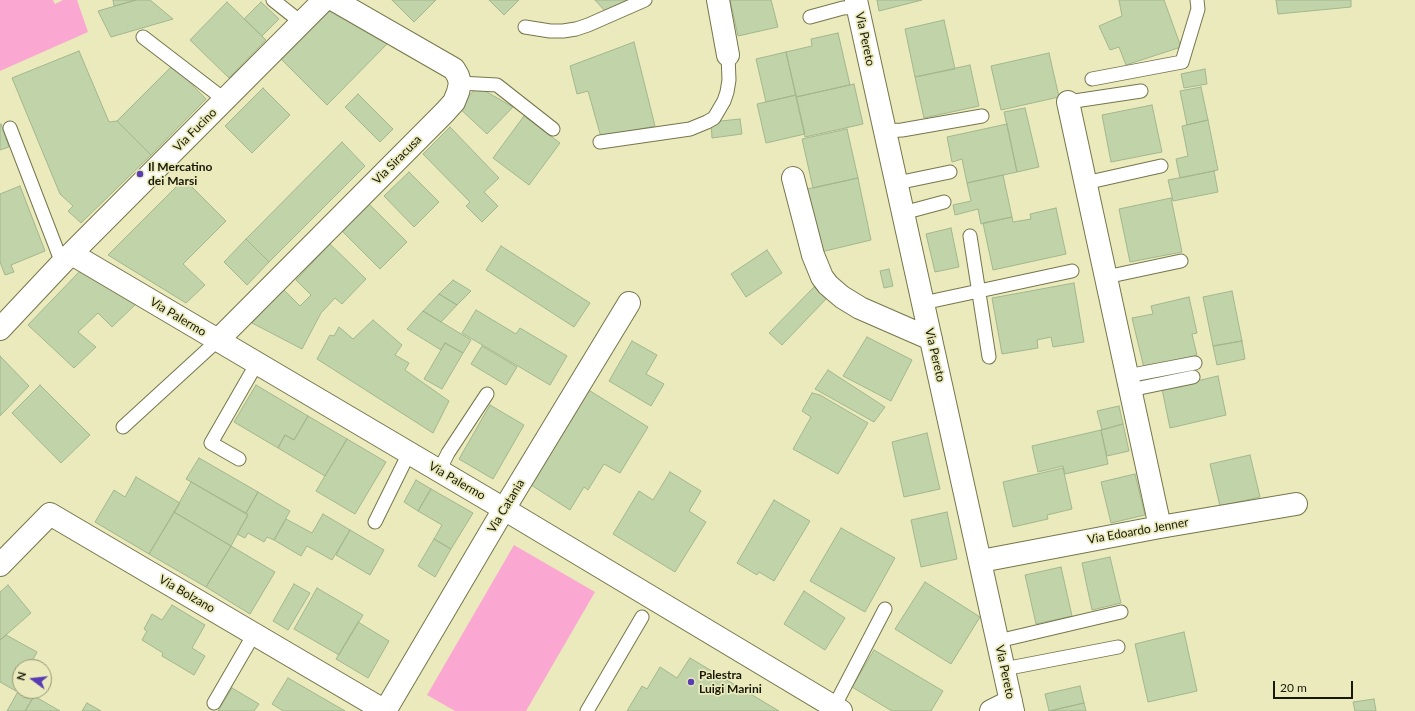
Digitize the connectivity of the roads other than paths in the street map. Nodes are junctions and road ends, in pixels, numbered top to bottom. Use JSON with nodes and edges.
{"nodes":[{"id":1,"x":273,"y":0,"type":"edge"},
{"id":2,"x":324,"y":0,"type":"edge"},
{"id":3,"x":334,"y":0,"type":"edge"},
{"id":4,"x":644,"y":0,"type":"edge"},
{"id":5,"x":718,"y":0,"type":"edge"},
{"id":6,"x":1196,"y":0,"type":"edge"},
{"id":7,"x":857,"y":3,"type":"edge"},
{"id":8,"x":810,"y":17,"type":"dead end"},
{"id":9,"x":302,"y":23,"type":"junction"},
{"id":10,"x":525,"y":27,"type":"dead end"},
{"id":11,"x":143,"y":37,"type":"dead end"},
{"id":12,"x":728,"y":55,"type":"joint"},
{"id":13,"x":1092,"y":79,"type":"dead end"},
{"id":14,"x":460,"y":83,"type":"junction"},
{"id":15,"x":1141,"y":91,"type":"dead end"},
{"id":16,"x":224,"y":100,"type":"junction"},
{"id":17,"x":1068,"y":102,"type":"joint"},
{"id":18,"x":982,"y":116,"type":"dead end"},
{"id":19,"x":10,"y":128,"type":"dead end"},
{"id":20,"x":553,"y":129,"type":"dead end"},
{"id":21,"x":885,"y":131,"type":"junction"},
{"id":22,"x":600,"y":142,"type":"dead end"},
{"id":23,"x":1161,"y":166,"type":"dead end"},
{"id":24,"x":950,"y":172,"type":"dead end"},
{"id":25,"x":793,"y":178,"type":"dead end"},
{"id":26,"x":896,"y":183,"type":"junction"},
{"id":27,"x":1085,"y":183,"type":"junction"},
{"id":28,"x":944,"y":202,"type":"dead end"},
{"id":29,"x":903,"y":213,"type":"junction"},
{"id":30,"x":970,"y":236,"type":"dead end"},
{"id":31,"x":67,"y":259,"type":"junction"},
{"id":32,"x":1181,"y":261,"type":"dead end"},
{"id":33,"x":1072,"y":271,"type":"dead end"},
{"id":34,"x":1106,"y":277,"type":"junction"},
{"id":35,"x":978,"y":291,"type":"junction"},
{"id":36,"x":629,"y":303,"type":"dead end"},
{"id":37,"x":923,"y":303,"type":"junction"},
{"id":38,"x":0,"y":329,"type":"edge"},
{"id":39,"x":932,"y":339,"type":"junction"},
{"id":40,"x":218,"y":340,"type":"junction"},
{"id":41,"x":989,"y":357,"type":"dead end"},
{"id":42,"x":256,"y":363,"type":"junction"},
{"id":43,"x":1194,"y":363,"type":"dead end"},
{"id":44,"x":1194,"y":377,"type":"dead end"},
{"id":45,"x":1129,"y":383,"type":"junction"},
{"id":46,"x":487,"y":394,"type":"dead end"},
{"id":47,"x":123,"y":427,"type":"dead end"},
{"id":48,"x":409,"y":453,"type":"junction"},
{"id":49,"x":239,"y":459,"type":"dead end"},
{"id":50,"x":439,"y":471,"type":"junction"},
{"id":51,"x":1296,"y":504,"type":"dead end"},
{"id":52,"x":504,"y":509,"type":"junction"},
{"id":53,"x":374,"y":522,"type":"dead end"},
{"id":54,"x":1160,"y":527,"type":"junction"},
{"id":55,"x":981,"y":561,"type":"junction"},
{"id":56,"x":0,"y":565,"type":"edge"},
{"id":57,"x":885,"y":609,"type":"dead end"},
{"id":58,"x":1121,"y":612,"type":"dead end"},
{"id":59,"x":642,"y":617,"type":"dead end"},
{"id":60,"x":254,"y":634,"type":"junction"},
{"id":61,"x":998,"y":641,"type":"junction"},
{"id":62,"x":1118,"y":647,"type":"dead end"},
{"id":63,"x":1004,"y":669,"type":"junction"},
{"id":64,"x":214,"y":704,"type":"dead end"},
{"id":65,"x":1012,"y":706,"type":"edge"},
{"id":66,"x":837,"y":709,"type":"edge"},
{"id":67,"x":385,"y":711,"type":"edge"},
{"id":68,"x":587,"y":711,"type":"edge"},
{"id":69,"x":991,"y":711,"type":"edge"}],
"edges":[{"from":1,"to":9,"type":"lane"},
{"from":2,"to":9,"type":"street","name":"Via Fucino"},
{"from":3,"to":14,"type":"street"},
{"from":4,"to":10,"type":"lane"},
{"from":5,"to":12,"type":"street"},
{"from":6,"to":13,"type":"lane"},
{"from":7,"to":8,"type":"lane"},
{"from":7,"to":21,"type":"street","name":"Via Pereto"},
{"from":9,"to":16,"type":"street","name":"Via Fucino"},
{"from":11,"to":16,"type":"lane"},
{"from":12,"to":22,"type":"lane"},
{"from":14,"to":20,"type":"lane"},
{"from":14,"to":40,"type":"street","name":"Via Siracusa"},
{"from":15,"to":17,"type":"lane"},
{"from":16,"to":31,"type":"street","name":"Via Fucino"},
{"from":17,"to":27,"type":"street"},
{"from":18,"to":21,"type":"lane"},
{"from":19,"to":31,"type":"lane"},
{"from":21,"to":26,"type":"street","name":"Via Pereto"},
{"from":23,"to":27,"type":"lane"},
{"from":24,"to":26,"type":"lane"},
{"from":25,"to":39,"type":"street"},
{"from":26,"to":29,"type":"street","name":"Via Pereto"},
{"from":27,"to":34,"type":"street"},
{"from":28,"to":29,"type":"lane"},
{"from":29,"to":37,"type":"street","name":"Via Pereto"},
{"from":30,"to":35,"type":"lane"},
{"from":31,"to":38,"type":"street","name":"Via Fucino"},
{"from":31,"to":40,"type":"street","name":"Via Palermo"},
{"from":32,"to":34,"type":"lane"},
{"from":33,"to":35,"type":"lane"},
{"from":34,"to":45,"type":"street"},
{"from":35,"to":37,"type":"lane"},
{"from":35,"to":41,"type":"lane"},
{"from":36,"to":52,"type":"street","name":"Via Catania"},
{"from":37,"to":39,"type":"street","name":"Via Pereto"},
{"from":39,"to":55,"type":"street","name":"Via Pereto"},
{"from":40,"to":42,"type":"street","name":"Via Palermo"},
{"from":40,"to":47,"type":"lane"},
{"from":42,"to":48,"type":"street","name":"Via Palermo"},
{"from":42,"to":49,"type":"lane"},
{"from":43,"to":45,"type":"lane"},
{"from":44,"to":45,"type":"lane"},
{"from":45,"to":54,"type":"street"},
{"from":46,"to":50,"type":"lane"},
{"from":48,"to":50,"type":"street","name":"Via Palermo"},
{"from":48,"to":53,"type":"lane"},
{"from":50,"to":52,"type":"street","name":"Via Palermo"},
{"from":51,"to":54,"type":"street","name":"Via Edoardo Jenner"},
{"from":52,"to":66,"type":"street","name":"Via Palermo"},
{"from":52,"to":67,"type":"street","name":"Via Catania"},
{"from":54,"to":55,"type":"street","name":"Via Edoardo Jenner"},
{"from":55,"to":61,"type":"street","name":"Via Pereto"},
{"from":56,"to":60,"type":"street","name":"Via Bolzano"},
{"from":57,"to":66,"type":"lane"},
{"from":58,"to":61,"type":"lane"},
{"from":59,"to":68,"type":"lane"},
{"from":60,"to":64,"type":"lane"},
{"from":60,"to":67,"type":"street","name":"Via Bolzano"},
{"from":61,"to":63,"type":"street","name":"Via Pereto"},
{"from":62,"to":63,"type":"lane"},
{"from":63,"to":65,"type":"street","name":"Via Pereto"},
{"from":65,"to":69,"type":"street"}]}
